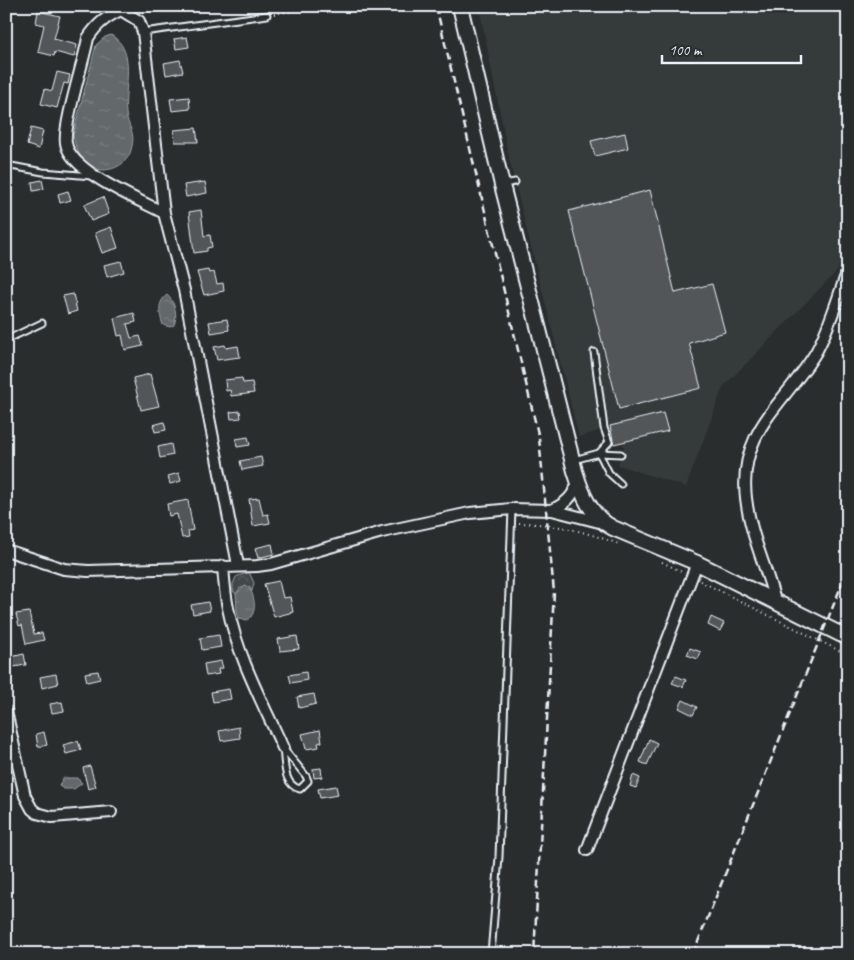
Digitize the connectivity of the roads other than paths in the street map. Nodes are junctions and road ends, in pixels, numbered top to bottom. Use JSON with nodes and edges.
{"nodes":[{"id":1,"x":460,"y":6,"type":"edge"},
{"id":2,"x":121,"y":8,"type":"edge"},
{"id":3,"x":267,"y":15,"type":"road end"},
{"id":4,"x":143,"y":32,"type":"junction"},
{"id":5,"x":6,"y":165,"type":"edge"},
{"id":6,"x":97,"y":177,"type":"junction"},
{"id":7,"x":164,"y":213,"type":"junction"},
{"id":8,"x":848,"y":270,"type":"edge"},
{"id":9,"x":42,"y":323,"type":"dead end"},
{"id":10,"x":6,"y":340,"type":"edge"},
{"id":11,"x":594,"y":352,"type":"dead end"},
{"id":12,"x":599,"y":453,"type":"junction"},
{"id":13,"x":621,"y":454,"type":"dead end"},
{"id":14,"x":572,"y":460,"type":"junction"},
{"id":15,"x":578,"y":483,"type":"junction"},
{"id":16,"x":621,"y":484,"type":"dead end"},
{"id":17,"x":512,"y":509,"type":"junction"},
{"id":18,"x":552,"y":510,"type":"junction"},
{"id":19,"x":603,"y":523,"type":"junction"},
{"id":20,"x":6,"y":550,"type":"edge"},
{"id":21,"x":697,"y":563,"type":"junction"},
{"id":22,"x":238,"y":565,"type":"junction"},
{"id":23,"x":223,"y":566,"type":"junction"},
{"id":24,"x":774,"y":601,"type":"junction"},
{"id":25,"x":848,"y":638,"type":"edge"},
{"id":26,"x":6,"y":711,"type":"edge"},
{"id":27,"x":283,"y":748,"type":"junction"},
{"id":28,"x":111,"y":812,"type":"dead end"},
{"id":29,"x":587,"y":850,"type":"dead end"},
{"id":30,"x":492,"y":954,"type":"edge"}],
"edges":[{"from":1,"to":14,"type":"street"},
{"from":2,"to":4,"type":"street"},
{"from":2,"to":6,"type":"street"},
{"from":3,"to":4,"type":"lane"},
{"from":4,"to":7,"type":"street"},
{"from":5,"to":6,"type":"lane"},
{"from":6,"to":7,"type":"street"},
{"from":7,"to":22,"type":"street"},
{"from":8,"to":24,"type":"street"},
{"from":9,"to":10,"type":"lane"},
{"from":11,"to":12,"type":"lane"},
{"from":12,"to":13,"type":"lane"},
{"from":12,"to":14,"type":"lane"},
{"from":12,"to":16,"type":"lane"},
{"from":14,"to":15,"type":"street"},
{"from":15,"to":18,"type":"street"},
{"from":15,"to":19,"type":"street"},
{"from":17,"to":18,"type":"street"},
{"from":17,"to":22,"type":"street"},
{"from":17,"to":30,"type":"lane"},
{"from":18,"to":19,"type":"street"},
{"from":19,"to":21,"type":"street"},
{"from":20,"to":23,"type":"street"},
{"from":21,"to":24,"type":"street"},
{"from":21,"to":29,"type":"street"},
{"from":22,"to":23,"type":"street"},
{"from":23,"to":27,"type":"street"},
{"from":24,"to":25,"type":"street"},
{"from":26,"to":28,"type":"street"},
{"from":27,"to":27,"type":"lane"}]}
